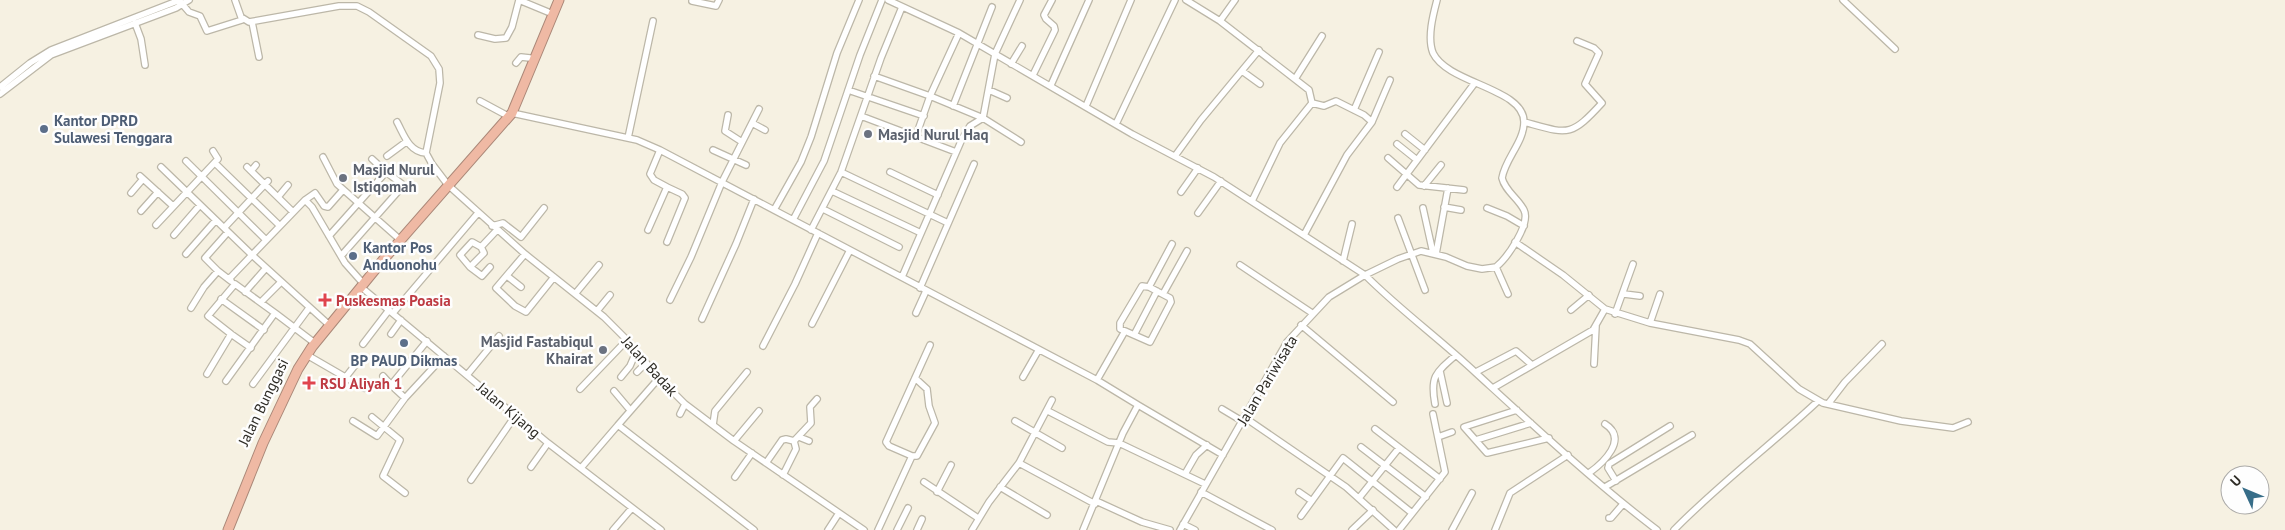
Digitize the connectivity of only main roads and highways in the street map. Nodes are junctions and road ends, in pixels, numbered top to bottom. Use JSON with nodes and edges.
{"nodes":[{"id":1,"x":553,"y":0,"type":"edge"},
{"id":2,"x":559,"y":0,"type":"edge"},
{"id":3,"x":516,"y":100,"type":"junction"},
{"id":4,"x":446,"y":184,"type":"junction"},
{"id":5,"x":361,"y":284,"type":"junction"},
{"id":6,"x":336,"y":314,"type":"junction"},
{"id":7,"x":278,"y":403,"type":"junction"},
{"id":8,"x":261,"y":442,"type":"junction"},
{"id":9,"x":222,"y":530,"type":"edge"},
{"id":10,"x":228,"y":530,"type":"edge"}],
"edges":[{"from":1,"to":3,"type":"highway"},
{"from":2,"to":3,"type":"highway"},
{"from":3,"to":4,"type":"highway"},
{"from":4,"to":5,"type":"highway","name":"Jalan Bunggasi"},
{"from":4,"to":5,"type":"highway","name":"Jalan Bunggasi"},
{"from":5,"to":6,"type":"highway","name":"Jalan Bunggasi"},
{"from":6,"to":7,"type":"highway","name":"Jalan Bunggasi"},
{"from":6,"to":7,"type":"highway","name":"Jalan Bunggasi"},
{"from":7,"to":8,"type":"highway","name":"Jalan Bunggasi"},
{"from":8,"to":9,"type":"highway","name":"Jalan Bunggasi"},
{"from":8,"to":10,"type":"highway","name":"Jalan Bunggasi"}]}
